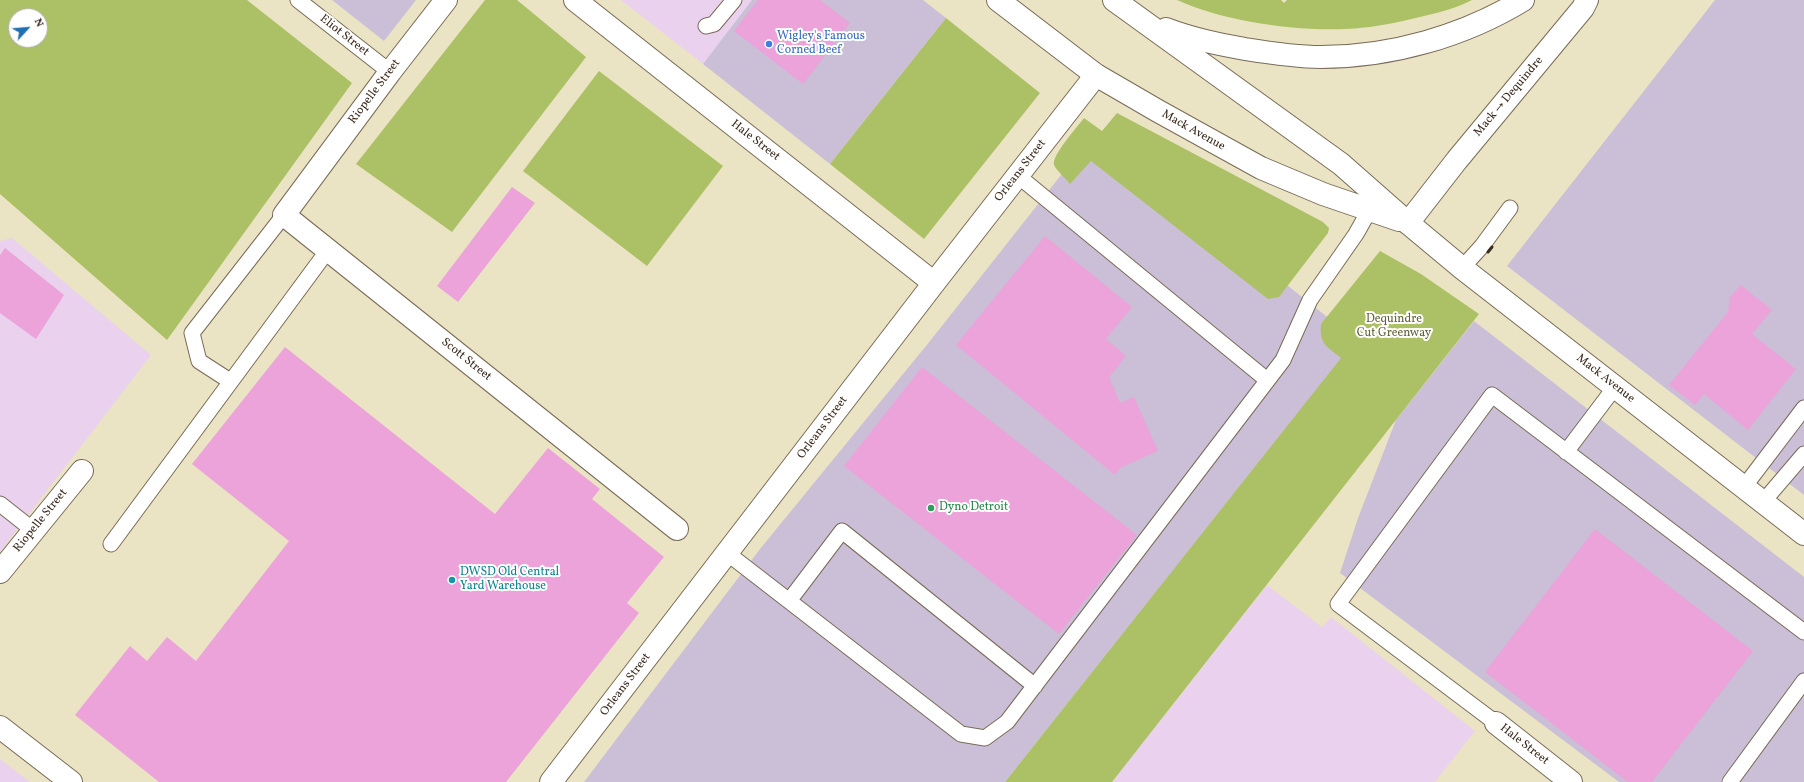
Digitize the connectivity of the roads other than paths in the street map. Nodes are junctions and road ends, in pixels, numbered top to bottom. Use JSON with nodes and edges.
{"nodes":[{"id":1,"x":298,"y":0,"type":"edge"},
{"id":2,"x":446,"y":0,"type":"edge"},
{"id":3,"x":576,"y":0,"type":"edge"},
{"id":4,"x":734,"y":0,"type":"edge"},
{"id":5,"x":998,"y":0,"type":"edge"},
{"id":6,"x":1523,"y":0,"type":"edge"},
{"id":7,"x":1587,"y":0,"type":"edge"},
{"id":8,"x":1117,"y":2,"type":"edge"},
{"id":9,"x":706,"y":26,"type":"dead end"},
{"id":10,"x":390,"y":72,"type":"junction"},
{"id":11,"x":1096,"y":74,"type":"junction"},
{"id":12,"x":1018,"y":175,"type":"junction"},
{"id":13,"x":1373,"y":203,"type":"junction"},
{"id":14,"x":1510,"y":208,"type":"dead end"},
{"id":15,"x":284,"y":214,"type":"junction"},
{"id":16,"x":1408,"y":223,"type":"junction"},
{"id":17,"x":328,"y":250,"type":"junction"},
{"id":18,"x":1462,"y":268,"type":"junction"},
{"id":19,"x":934,"y":283,"type":"junction"},
{"id":20,"x":1267,"y":380,"type":"junction"},
{"id":21,"x":230,"y":381,"type":"junction"},
{"id":22,"x":1615,"y":387,"type":"junction"},
{"id":23,"x":1804,"y":408,"type":"edge"},
{"id":24,"x":1566,"y":452,"type":"junction"},
{"id":25,"x":1804,"y":454,"type":"edge"},
{"id":26,"x":82,"y":471,"type":"dead end"},
{"id":27,"x":1744,"y":487,"type":"junction"},
{"id":28,"x":1763,"y":502,"type":"junction"},
{"id":29,"x":0,"y":504,"type":"edge"},
{"id":30,"x":677,"y":529,"type":"dead end"},
{"id":31,"x":33,"y":530,"type":"junction"},
{"id":32,"x":1804,"y":534,"type":"edge"},
{"id":33,"x":111,"y":544,"type":"dead end"},
{"id":34,"x":727,"y":552,"type":"junction"},
{"id":35,"x":0,"y":572,"type":"edge"},
{"id":36,"x":789,"y":601,"type":"junction"},
{"id":37,"x":1804,"y":632,"type":"edge"},
{"id":38,"x":1804,"y":680,"type":"edge"},
{"id":39,"x":1035,"y":686,"type":"junction"},
{"id":40,"x":1496,"y":723,"type":"joint"},
{"id":41,"x":0,"y":727,"type":"edge"},
{"id":42,"x":71,"y":782,"type":"edge"},
{"id":43,"x":551,"y":782,"type":"edge"},
{"id":44,"x":1570,"y":782,"type":"edge"},
{"id":45,"x":1730,"y":782,"type":"edge"}],
"edges":[{"from":1,"to":10,"type":"lane","name":"Eliot Street"},
{"from":2,"to":10,"type":"street","name":"Riopelle Street"},
{"from":3,"to":19,"type":"street","name":"Hale Street"},
{"from":4,"to":9,"type":"lane"},
{"from":5,"to":11,"type":"street","name":"Mack Avenue"},
{"from":6,"to":8,"type":"street"},
{"from":7,"to":16,"type":"street","name":"Mack → Dequindre"},
{"from":8,"to":13,"type":"street","name":"Mack Avenue"},
{"from":10,"to":15,"type":"street","name":"Riopelle Street"},
{"from":11,"to":12,"type":"street","name":"Orleans Street"},
{"from":11,"to":13,"type":"street","name":"Mack Avenue"},
{"from":12,"to":19,"type":"street","name":"Orleans Street"},
{"from":12,"to":20,"type":"lane"},
{"from":13,"to":16,"type":"street","name":"Mack Avenue"},
{"from":13,"to":20,"type":"lane"},
{"from":14,"to":18,"type":"lane"},
{"from":15,"to":17,"type":"street","name":"Scott Street"},
{"from":15,"to":21,"type":"lane"},
{"from":16,"to":18,"type":"street","name":"Mack Avenue"},
{"from":17,"to":21,"type":"lane"},
{"from":17,"to":30,"type":"street","name":"Scott Street"},
{"from":18,"to":22,"type":"street","name":"Mack Avenue"},
{"from":19,"to":34,"type":"street","name":"Orleans Street"},
{"from":20,"to":39,"type":"lane"},
{"from":21,"to":33,"type":"lane"},
{"from":22,"to":24,"type":"lane"},
{"from":22,"to":27,"type":"street","name":"Mack Avenue"},
{"from":23,"to":27,"type":"lane"},
{"from":24,"to":37,"type":"lane"},
{"from":24,"to":40,"type":"lane"},
{"from":25,"to":28,"type":"lane"},
{"from":26,"to":31,"type":"street","name":"Riopelle Street"},
{"from":27,"to":28,"type":"street","name":"Mack Avenue"},
{"from":28,"to":32,"type":"street","name":"Mack Avenue"},
{"from":29,"to":31,"type":"lane"},
{"from":31,"to":35,"type":"street","name":"Riopelle Street"},
{"from":34,"to":36,"type":"lane"},
{"from":34,"to":43,"type":"street","name":"Orleans Street"},
{"from":36,"to":39,"type":"lane"},
{"from":36,"to":39,"type":"lane"},
{"from":38,"to":45,"type":"lane"},
{"from":40,"to":44,"type":"street","name":"Hale Street"},
{"from":41,"to":42,"type":"street"}]}
